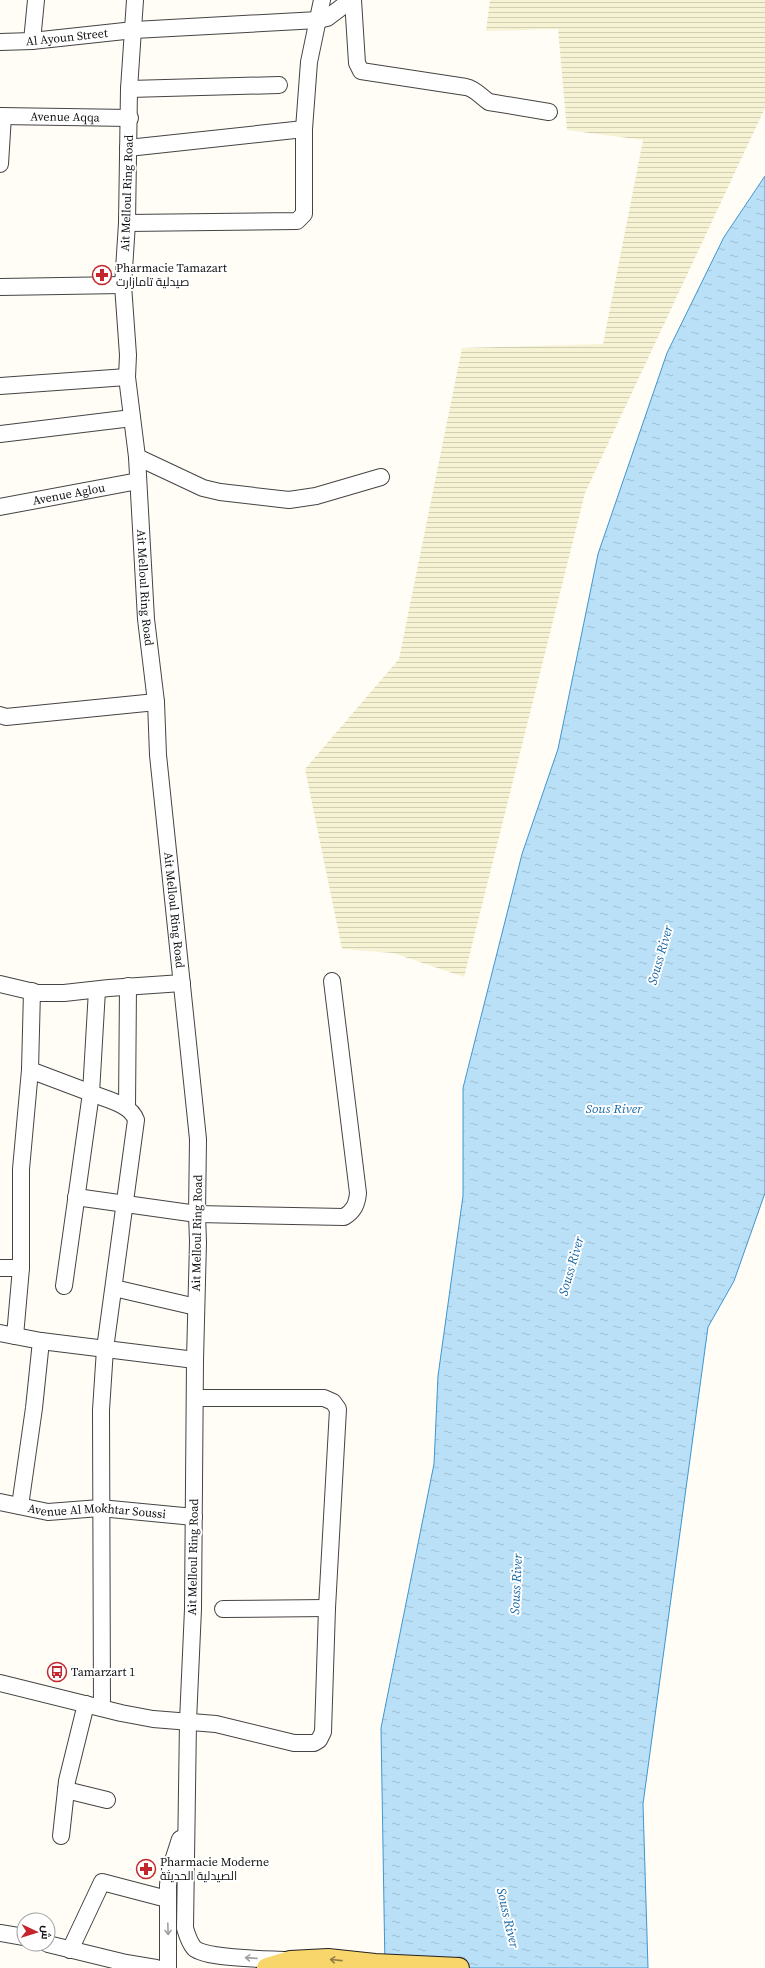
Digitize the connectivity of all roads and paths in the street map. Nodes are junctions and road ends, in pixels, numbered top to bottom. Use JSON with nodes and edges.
{"nodes":[{"id":1,"x":36,"y":0,"type":"edge"},
{"id":2,"x":135,"y":0,"type":"edge"},
{"id":3,"x":322,"y":0,"type":"edge"},
{"id":4,"x":352,"y":0,"type":"edge"},
{"id":5,"x":318,"y":20,"type":"junction"},
{"id":6,"x":134,"y":30,"type":"junction"},
{"id":7,"x":32,"y":41,"type":"junction"},
{"id":8,"x":0,"y":42,"type":"edge"},
{"id":9,"x":279,"y":85,"type":"dead end"},
{"id":10,"x":129,"y":89,"type":"junction"},
{"id":11,"x":549,"y":112,"type":"dead end"},
{"id":12,"x":1,"y":116,"type":"edge"},
{"id":13,"x":130,"y":118,"type":"junction"},
{"id":14,"x":304,"y":130,"type":"junction"},
{"id":15,"x":128,"y":148,"type":"junction"},
{"id":16,"x":0,"y":164,"type":"edge"},
{"id":17,"x":127,"y":222,"type":"junction"},
{"id":18,"x":123,"y":285,"type":"junction"},
{"id":19,"x":0,"y":286,"type":"edge"},
{"id":20,"x":127,"y":377,"type":"junction"},
{"id":21,"x":0,"y":386,"type":"edge"},
{"id":22,"x":132,"y":418,"type":"junction"},
{"id":23,"x":0,"y":434,"type":"edge"},
{"id":24,"x":137,"y":457,"type":"junction"},
{"id":25,"x":381,"y":477,"type":"dead end"},
{"id":26,"x":138,"y":481,"type":"junction"},
{"id":27,"x":0,"y":507,"type":"edge"},
{"id":28,"x":156,"y":702,"type":"junction"},
{"id":29,"x":0,"y":715,"type":"edge"},
{"id":30,"x":332,"y":980,"type":"dead end"},
{"id":31,"x":182,"y":983,"type":"junction"},
{"id":32,"x":0,"y":984,"type":"edge"},
{"id":33,"x":128,"y":986,"type":"junction"},
{"id":34,"x":97,"y":990,"type":"junction"},
{"id":35,"x":32,"y":991,"type":"junction"},
{"id":36,"x":30,"y":1070,"type":"junction"},
{"id":37,"x":91,"y":1092,"type":"junction"},
{"id":38,"x":127,"y":1108,"type":"junction"},
{"id":39,"x":76,"y":1197,"type":"junction"},
{"id":40,"x":125,"y":1202,"type":"junction"},
{"id":41,"x":197,"y":1214,"type":"junction"},
{"id":42,"x":0,"y":1268,"type":"edge"},
{"id":43,"x":21,"y":1268,"type":"junction"},
{"id":44,"x":64,"y":1286,"type":"dead end"},
{"id":45,"x":114,"y":1288,"type":"junction"},
{"id":46,"x":196,"y":1307,"type":"junction"},
{"id":47,"x":8,"y":1334,"type":"edge"},
{"id":48,"x":41,"y":1341,"type":"junction"},
{"id":49,"x":105,"y":1349,"type":"junction"},
{"id":50,"x":195,"y":1360,"type":"junction"},
{"id":51,"x":195,"y":1398,"type":"junction"},
{"id":52,"x":0,"y":1502,"type":"edge"},
{"id":53,"x":20,"y":1506,"type":"junction"},
{"id":54,"x":100,"y":1508,"type":"junction"},
{"id":55,"x":194,"y":1517,"type":"junction"},
{"id":56,"x":327,"y":1608,"type":"junction"},
{"id":57,"x":223,"y":1609,"type":"dead end"},
{"id":58,"x":0,"y":1683,"type":"edge"},
{"id":59,"x":86,"y":1704,"type":"junction"},
{"id":60,"x":102,"y":1708,"type":"junction"},
{"id":61,"x":188,"y":1722,"type":"junction"},
{"id":62,"x":66,"y":1790,"type":"junction"},
{"id":63,"x":107,"y":1800,"type":"dead end"},
{"id":64,"x":186,"y":1822,"type":"junction"},
{"id":65,"x":61,"y":1836,"type":"dead end"},
{"id":66,"x":167,"y":1899,"type":"junction"},
{"id":67,"x":0,"y":1933,"type":"edge"},
{"id":68,"x":16,"y":1936,"type":"edge"},
{"id":69,"x":56,"y":1946,"type":"edge"},
{"id":70,"x":70,"y":1950,"type":"junction"},
{"id":71,"x":290,"y":1961,"type":"junction"},
{"id":72,"x":156,"y":1968,"type":"edge"},
{"id":73,"x":168,"y":1968,"type":"edge"},
{"id":74,"x":267,"y":1968,"type":"edge"},
{"id":75,"x":459,"y":1968,"type":"edge"}],
"edges":[{"from":1,"to":7,"type":"street"},
{"from":2,"to":6,"type":"street","name":"Ait Melloul Ring Road"},
{"from":3,"to":5,"type":"street"},
{"from":4,"to":5,"type":"street"},
{"from":4,"to":11,"type":"street"},
{"from":5,"to":6,"type":"street","name":"Al Ayoun Street"},
{"from":5,"to":14,"type":"street"},
{"from":6,"to":7,"type":"street","name":"Al Ayoun Street"},
{"from":6,"to":10,"type":"street","name":"Ait Melloul Ring Road"},
{"from":7,"to":8,"type":"street","name":"Al Ayoun Street"},
{"from":9,"to":10,"type":"street"},
{"from":10,"to":13,"type":"street","name":"Ait Melloul Ring Road"},
{"from":12,"to":13,"type":"street","name":"Avenue Aqqa"},
{"from":12,"to":16,"type":"street"},
{"from":13,"to":15,"type":"street","name":"Ait Melloul Ring Road"},
{"from":14,"to":15,"type":"street"},
{"from":14,"to":17,"type":"street"},
{"from":15,"to":17,"type":"street","name":"Ait Melloul Ring Road"},
{"from":17,"to":18,"type":"street","name":"Ait Melloul Ring Road"},
{"from":18,"to":19,"type":"street"},
{"from":18,"to":20,"type":"street","name":"Ait Melloul Ring Road"},
{"from":20,"to":21,"type":"street"},
{"from":20,"to":22,"type":"street","name":"Ait Melloul Ring Road"},
{"from":22,"to":23,"type":"street"},
{"from":22,"to":24,"type":"street","name":"Ait Melloul Ring Road"},
{"from":24,"to":25,"type":"street"},
{"from":24,"to":26,"type":"street","name":"Ait Melloul Ring Road"},
{"from":26,"to":27,"type":"street","name":"Avenue Aglou"},
{"from":26,"to":28,"type":"street","name":"Ait Melloul Ring Road"},
{"from":28,"to":29,"type":"street"},
{"from":28,"to":31,"type":"street","name":"Ait Melloul Ring Road"},
{"from":30,"to":41,"type":"street"},
{"from":31,"to":33,"type":"street"},
{"from":31,"to":41,"type":"street","name":"Ait Melloul Ring Road"},
{"from":32,"to":35,"type":"street"},
{"from":33,"to":34,"type":"street"},
{"from":33,"to":38,"type":"street"},
{"from":34,"to":35,"type":"street"},
{"from":34,"to":37,"type":"street"},
{"from":35,"to":36,"type":"street"},
{"from":36,"to":37,"type":"street"},
{"from":36,"to":43,"type":"street"},
{"from":37,"to":38,"type":"street"},
{"from":37,"to":39,"type":"street"},
{"from":38,"to":40,"type":"street"},
{"from":39,"to":40,"type":"street"},
{"from":39,"to":44,"type":"street"},
{"from":40,"to":41,"type":"street"},
{"from":40,"to":45,"type":"street"},
{"from":41,"to":46,"type":"street","name":"Ait Melloul Ring Road"},
{"from":42,"to":43,"type":"street"},
{"from":43,"to":47,"type":"street"},
{"from":45,"to":46,"type":"street"},
{"from":45,"to":49,"type":"street"},
{"from":46,"to":50,"type":"street","name":"Ait Melloul Ring Road"},
{"from":47,"to":48,"type":"street"},
{"from":48,"to":49,"type":"street"},
{"from":48,"to":53,"type":"street"},
{"from":49,"to":50,"type":"street"},
{"from":49,"to":54,"type":"street"},
{"from":50,"to":51,"type":"street","name":"Ait Melloul Ring Road"},
{"from":51,"to":55,"type":"street","name":"Ait Melloul Ring Road"},
{"from":51,"to":56,"type":"street"},
{"from":52,"to":53,"type":"street","name":"Avenue Al Mokhtar Soussi"},
{"from":53,"to":54,"type":"street","name":"Avenue Al Mokhtar Soussi"},
{"from":54,"to":55,"type":"street","name":"Avenue Al Mokhtar Soussi"},
{"from":54,"to":60,"type":"street"},
{"from":55,"to":61,"type":"street","name":"Ait Melloul Ring Road"},
{"from":56,"to":57,"type":"street"},
{"from":56,"to":61,"type":"street"},
{"from":58,"to":59,"type":"street"},
{"from":59,"to":60,"type":"street"},
{"from":59,"to":62,"type":"street"},
{"from":60,"to":61,"type":"street"},
{"from":61,"to":64,"type":"street","name":"Ait Melloul Ring Road"},
{"from":62,"to":63,"type":"street"},
{"from":62,"to":65,"type":"street"},
{"from":64,"to":66,"type":"street","name":"Ait Melloul Ring Road"},
{"from":71,"to":64,"type":"street","name":"Ait Melloul Ring Road","one_way":true},
{"from":66,"to":70,"type":"street"},
{"from":66,"to":73,"type":"street","name":"Ait Melloul Ring Road","one_way":true},
{"from":67,"to":68,"type":"street"},
{"from":69,"to":70,"type":"street"},
{"from":70,"to":72,"type":"street"},
{"from":71,"to":74,"type":"main road"},
{"from":75,"to":71,"type":"main road","one_way":true}]}
